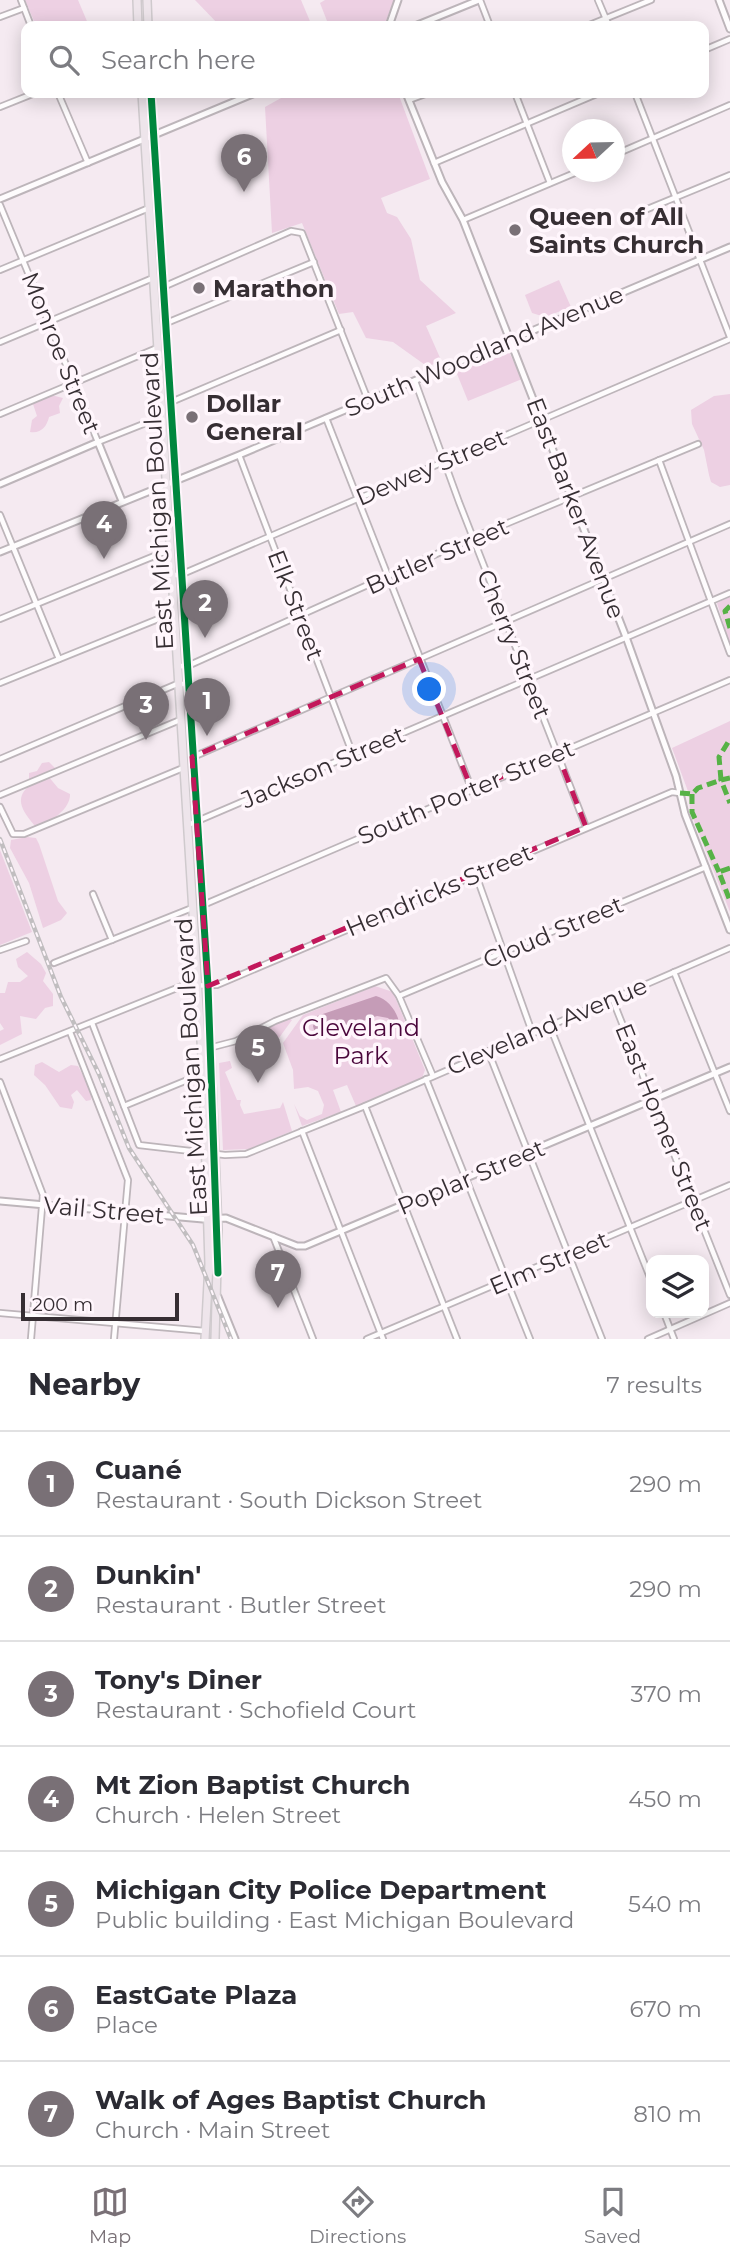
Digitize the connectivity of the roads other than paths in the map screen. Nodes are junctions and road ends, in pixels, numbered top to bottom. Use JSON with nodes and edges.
{"nodes":[{"id":1,"x":21,"y":0,"type":"edge"},
{"id":2,"x":137,"y":0,"type":"edge"},
{"id":3,"x":147,"y":0,"type":"edge"},
{"id":4,"x":398,"y":0,"type":"edge"},
{"id":5,"x":479,"y":0,"type":"edge"},
{"id":6,"x":598,"y":0,"type":"edge"},
{"id":7,"x":651,"y":0,"type":"edge"},
{"id":8,"x":719,"y":0,"type":"edge"},
{"id":9,"x":24,"y":8,"type":"junction"},
{"id":10,"x":0,"y":18,"type":"edge"},
{"id":11,"x":606,"y":18,"type":"junction"},
{"id":12,"x":29,"y":21,"type":"edge"},
{"id":13,"x":138,"y":21,"type":"edge"},
{"id":14,"x":148,"y":21,"type":"edge"},
{"id":15,"x":391,"y":21,"type":"edge"},
{"id":16,"x":427,"y":21,"type":"edge"},
{"id":17,"x":488,"y":21,"type":"edge"},
{"id":18,"x":599,"y":21,"type":"edge"},
{"id":19,"x":607,"y":21,"type":"edge"},
{"id":20,"x":730,"y":29,"type":"edge"},
{"id":21,"x":730,"y":39,"type":"edge"},
{"id":22,"x":709,"y":48,"type":"edge"},
{"id":23,"x":22,"y":98,"type":"edge"},
{"id":24,"x":60,"y":98,"type":"edge"},
{"id":25,"x":142,"y":98,"type":"edge"},
{"id":26,"x":152,"y":98,"type":"edge"},
{"id":27,"x":243,"y":98,"type":"edge"},
{"id":28,"x":414,"y":98,"type":"edge"},
{"id":29,"x":517,"y":98,"type":"edge"},
{"id":30,"x":587,"y":98,"type":"edge"},
{"id":31,"x":637,"y":98,"type":"edge"},
{"id":32,"x":409,"y":100,"type":"joint"},
{"id":33,"x":730,"y":105,"type":"edge"},
{"id":34,"x":0,"y":107,"type":"edge"},
{"id":35,"x":527,"y":123,"type":"junction"},
{"id":36,"x":154,"y":135,"type":"junction"},
{"id":37,"x":144,"y":138,"type":"junction"},
{"id":38,"x":653,"y":139,"type":"junction"},
{"id":39,"x":625,"y":150,"type":"edge"},
{"id":40,"x":88,"y":163,"type":"junction"},
{"id":41,"x":434,"y":163,"type":"junction"},
{"id":42,"x":730,"y":175,"type":"edge"},
{"id":43,"x":562,"y":178,"type":"edge"},
{"id":44,"x":551,"y":183,"type":"junction"},
{"id":45,"x":677,"y":197,"type":"junction"},
{"id":46,"x":0,"y":199,"type":"edge"},
{"id":47,"x":0,"y":205,"type":"edge"},
{"id":48,"x":149,"y":208,"type":"junction"},
{"id":49,"x":645,"y":210,"type":"dead end"},
{"id":50,"x":463,"y":220,"type":"junction"},
{"id":51,"x":730,"y":247,"type":"edge"},
{"id":52,"x":701,"y":259,"type":"junction"},
{"id":53,"x":23,"y":260,"type":"junction"},
{"id":54,"x":315,"y":262,"type":"junction"},
{"id":55,"x":0,"y":270,"type":"edge"},
{"id":56,"x":153,"y":278,"type":"junction"},
{"id":57,"x":163,"y":288,"type":"junction"},
{"id":58,"x":48,"y":322,"type":"junction"},
{"id":59,"x":156,"y":324,"type":"junction"},
{"id":60,"x":165,"y":324,"type":"junction"},
{"id":61,"x":341,"y":330,"type":"junction"},
{"id":62,"x":730,"y":338,"type":"edge"},
{"id":63,"x":511,"y":339,"type":"junction"},
{"id":64,"x":0,"y":342,"type":"edge"},
{"id":65,"x":157,"y":348,"type":"junction"},
{"id":66,"x":415,"y":381,"type":"junction"},
{"id":67,"x":73,"y":383,"type":"junction"},
{"id":68,"x":368,"y":400,"type":"junction"},
{"id":69,"x":170,"y":402,"type":"junction"},
{"id":70,"x":0,"y":414,"type":"edge"},
{"id":71,"x":161,"y":417,"type":"junction"},
{"id":72,"x":326,"y":418,"type":"junction"},
{"id":73,"x":542,"y":419,"type":"junction"},
{"id":74,"x":98,"y":442,"type":"junction"},
{"id":75,"x":698,"y":444,"type":"dead end"},
{"id":76,"x":239,"y":456,"type":"junction"},
{"id":77,"x":659,"y":460,"type":"junction"},
{"id":78,"x":444,"y":461,"type":"junction"},
{"id":79,"x":174,"y":481,"type":"junction"},
{"id":80,"x":0,"y":484,"type":"edge"},
{"id":81,"x":165,"y":485,"type":"junction"},
{"id":82,"x":573,"y":498,"type":"junction"},
{"id":83,"x":356,"y":499,"type":"junction"},
{"id":84,"x":122,"y":501,"type":"junction"},
{"id":85,"x":0,"y":515,"type":"edge"},
{"id":86,"x":730,"y":524,"type":"edge"},
{"id":87,"x":270,"y":537,"type":"junction"},
{"id":88,"x":472,"y":538,"type":"junction"},
{"id":89,"x":689,"y":542,"type":"junction"},
{"id":90,"x":13,"y":547,"type":"junction"},
{"id":91,"x":169,"y":550,"type":"junction"},
{"id":92,"x":0,"y":552,"type":"edge"},
{"id":93,"x":170,"y":575,"type":"junction"},
{"id":94,"x":180,"y":575,"type":"junction"},
{"id":95,"x":388,"y":578,"type":"junction"},
{"id":96,"x":603,"y":579,"type":"junction"},
{"id":97,"x":730,"y":593,"type":"edge"},
{"id":98,"x":711,"y":601,"type":"junction"},
{"id":99,"x":37,"y":603,"type":"junction"},
{"id":100,"x":173,"y":612,"type":"junction"},
{"id":101,"x":300,"y":616,"type":"junction"},
{"id":102,"x":0,"y":619,"type":"edge"},
{"id":103,"x":505,"y":621,"type":"junction"},
{"id":104,"x":626,"y":637,"type":"junction"},
{"id":105,"x":730,"y":653,"type":"edge"},
{"id":106,"x":60,"y":659,"type":"junction"},
{"id":107,"x":419,"y":659,"type":"junction"},
{"id":108,"x":177,"y":667,"type":"junction"},
{"id":109,"x":186,"y":667,"type":"junction"},
{"id":110,"x":528,"y":678,"type":"junction"},
{"id":111,"x":730,"y":680,"type":"edge"},
{"id":112,"x":0,"y":684,"type":"edge"},
{"id":113,"x":177,"y":684,"type":"junction"},
{"id":114,"x":187,"y":684,"type":"junction"},
{"id":115,"x":331,"y":698,"type":"junction"},
{"id":116,"x":652,"y":712,"type":"junction"},
{"id":117,"x":442,"y":716,"type":"junction"},
{"id":118,"x":180,"y":720,"type":"junction"},
{"id":119,"x":557,"y":752,"type":"junction"},
{"id":120,"x":353,"y":755,"type":"junction"},
{"id":121,"x":192,"y":757,"type":"junction"},
{"id":122,"x":0,"y":759,"type":"edge"},
{"id":123,"x":183,"y":768,"type":"junction"},
{"id":124,"x":472,"y":790,"type":"junction"},
{"id":125,"x":680,"y":793,"type":"junction"},
{"id":126,"x":0,"y":795,"type":"edge"},
{"id":127,"x":0,"y":807,"type":"edge"},
{"id":128,"x":196,"y":821,"type":"junction"},
{"id":129,"x":187,"y":825,"type":"junction"},
{"id":130,"x":586,"y":827,"type":"junction"},
{"id":131,"x":706,"y":867,"type":"junction"},
{"id":132,"x":476,"y":875,"type":"junction"},
{"id":133,"x":93,"y":894,"type":"dead end"},
{"id":134,"x":202,"y":905,"type":"junction"},
{"id":135,"x":193,"y":908,"type":"junction"},
{"id":136,"x":730,"y":930,"type":"edge"},
{"id":137,"x":112,"y":940,"type":"junction"},
{"id":138,"x":26,"y":941,"type":"dead end"},
{"id":139,"x":730,"y":948,"type":"edge"},
{"id":140,"x":0,"y":950,"type":"edge"},
{"id":141,"x":504,"y":953,"type":"junction"},
{"id":142,"x":54,"y":963,"type":"dead end"},
{"id":143,"x":674,"y":971,"type":"junction"},
{"id":144,"x":198,"y":986,"type":"junction"},
{"id":145,"x":208,"y":986,"type":"junction"},
{"id":146,"x":400,"y":996,"type":"junction"},
{"id":147,"x":612,"y":998,"type":"junction"},
{"id":148,"x":92,"y":1023,"type":"junction"},
{"id":149,"x":549,"y":1024,"type":"junction"},
{"id":150,"x":70,"y":1032,"type":"junction"},
{"id":151,"x":532,"y":1032,"type":"junction"},
{"id":152,"x":202,"y":1048,"type":"junction"},
{"id":153,"x":211,"y":1048,"type":"junction"},
{"id":154,"x":488,"y":1051,"type":"junction"},
{"id":155,"x":0,"y":1059,"type":"edge"},
{"id":156,"x":730,"y":1067,"type":"edge"},
{"id":157,"x":203,"y":1073,"type":"junction"},
{"id":158,"x":715,"y":1073,"type":"junction"},
{"id":159,"x":433,"y":1076,"type":"junction"},
{"id":160,"x":426,"y":1079,"type":"junction"},
{"id":161,"x":0,"y":1082,"type":"edge"},
{"id":162,"x":653,"y":1099,"type":"junction"},
{"id":163,"x":124,"y":1106,"type":"junction"},
{"id":164,"x":365,"y":1106,"type":"junction"},
{"id":165,"x":730,"y":1111,"type":"edge"},
{"id":166,"x":590,"y":1126,"type":"junction"},
{"id":167,"x":302,"y":1131,"type":"junction"},
{"id":168,"x":528,"y":1152,"type":"junction"},
{"id":169,"x":207,"y":1153,"type":"junction"},
{"id":170,"x":216,"y":1154,"type":"junction"},
{"id":171,"x":466,"y":1178,"type":"junction"},
{"id":172,"x":730,"y":1185,"type":"edge"},
{"id":173,"x":0,"y":1201,"type":"edge"},
{"id":174,"x":693,"y":1201,"type":"junction"},
{"id":175,"x":42,"y":1205,"type":"junction"},
{"id":176,"x":403,"y":1205,"type":"junction"},
{"id":177,"x":126,"y":1211,"type":"junction"},
{"id":178,"x":213,"y":1218,"type":"junction"},
{"id":179,"x":631,"y":1228,"type":"junction"},
{"id":180,"x":341,"y":1231,"type":"junction"},
{"id":181,"x":273,"y":1236,"type":"junction"},
{"id":182,"x":569,"y":1254,"type":"junction"},
{"id":183,"x":646,"y":1267,"type":"edge"},
{"id":184,"x":507,"y":1280,"type":"junction"},
{"id":185,"x":217,"y":1295,"type":"junction"},
{"id":186,"x":730,"y":1295,"type":"edge"},
{"id":187,"x":730,"y":1303,"type":"edge"},
{"id":188,"x":444,"y":1307,"type":"junction"},
{"id":189,"x":0,"y":1313,"type":"edge"},
{"id":190,"x":33,"y":1315,"type":"junction"},
{"id":191,"x":666,"y":1318,"type":"edge"},
{"id":192,"x":116,"y":1322,"type":"junction"},
{"id":193,"x":670,"y":1329,"type":"junction"},
{"id":194,"x":206,"y":1335,"type":"edge"},
{"id":195,"x":382,"y":1336,"type":"edge"},
{"id":196,"x":215,"y":1337,"type":"edge"},
{"id":197,"x":31,"y":1339,"type":"edge"},
{"id":198,"x":114,"y":1339,"type":"edge"},
{"id":199,"x":235,"y":1339,"type":"edge"},
{"id":200,"x":313,"y":1339,"type":"edge"},
{"id":201,"x":367,"y":1339,"type":"edge"},
{"id":202,"x":457,"y":1339,"type":"edge"},
{"id":203,"x":530,"y":1339,"type":"edge"},
{"id":204,"x":602,"y":1339,"type":"edge"},
{"id":205,"x":648,"y":1339,"type":"edge"},
{"id":206,"x":674,"y":1339,"type":"edge"}],
"edges":[{"from":1,"to":9,"type":"street"},
{"from":2,"to":13,"type":"main road"},
{"from":3,"to":14,"type":"main road"},
{"from":4,"to":15,"type":"street"},
{"from":5,"to":16,"type":"street"},
{"from":5,"to":17,"type":"street"},
{"from":6,"to":11,"type":"street"},
{"from":7,"to":11,"type":"street"},
{"from":8,"to":20,"type":"street"},
{"from":9,"to":10,"type":"street"},
{"from":9,"to":12,"type":"street"},
{"from":11,"to":18,"type":"street"},
{"from":11,"to":19,"type":"street"},
{"from":21,"to":22,"type":"street"},
{"from":23,"to":34,"type":"street"},
{"from":24,"to":40,"type":"street"},
{"from":25,"to":37,"type":"main road","name":"East Michigan Boulevard"},
{"from":26,"to":36,"type":"main road","name":"East Michigan Boulevard"},
{"from":27,"to":36,"type":"street"},
{"from":28,"to":32,"type":"street"},
{"from":29,"to":35,"type":"street"},
{"from":30,"to":35,"type":"street"},
{"from":31,"to":38,"type":"street"},
{"from":32,"to":41,"type":"street","name":"East Barker Avenue"},
{"from":33,"to":38,"type":"street"},
{"from":35,"to":41,"type":"street"},
{"from":35,"to":44,"type":"street"},
{"from":36,"to":37,"type":"street"},
{"from":36,"to":57,"type":"main road","name":"East Michigan Boulevard"},
{"from":37,"to":40,"type":"street"},
{"from":37,"to":48,"type":"main road","name":"East Michigan Boulevard"},
{"from":38,"to":39,"type":"street"},
{"from":38,"to":45,"type":"street"},
{"from":40,"to":46,"type":"street"},
{"from":41,"to":50,"type":"street","name":"East Barker Avenue"},
{"from":42,"to":45,"type":"street"},
{"from":43,"to":44,"type":"street"},
{"from":44,"to":50,"type":"street"},
{"from":45,"to":49,"type":"street"},
{"from":45,"to":52,"type":"street"},
{"from":47,"to":53,"type":"street","name":"Monroe Street"},
{"from":48,"to":53,"type":"street"},
{"from":48,"to":56,"type":"main road","name":"East Michigan Boulevard"},
{"from":50,"to":63,"type":"street","name":"East Barker Avenue"},
{"from":51,"to":52,"type":"street","name":"South Woodland Avenue"},
{"from":52,"to":62,"type":"street"},
{"from":52,"to":63,"type":"street","name":"South Woodland Avenue"},
{"from":53,"to":55,"type":"street"},
{"from":53,"to":58,"type":"street","name":"Monroe Street"},
{"from":54,"to":57,"type":"street"},
{"from":54,"to":60,"type":"street"},
{"from":54,"to":61,"type":"street"},
{"from":56,"to":58,"type":"street"},
{"from":56,"to":59,"type":"main road","name":"East Michigan Boulevard"},
{"from":57,"to":60,"type":"main road","name":"East Michigan Boulevard"},
{"from":58,"to":64,"type":"street"},
{"from":58,"to":67,"type":"street","name":"Monroe Street"},
{"from":59,"to":60,"type":"street"},
{"from":59,"to":65,"type":"main road","name":"East Michigan Boulevard"},
{"from":60,"to":69,"type":"main road","name":"East Michigan Boulevard"},
{"from":61,"to":68,"type":"street"},
{"from":61,"to":69,"type":"street"},
{"from":62,"to":73,"type":"street","name":"Dewey Street"},
{"from":63,"to":66,"type":"street","name":"South Woodland Avenue"},
{"from":63,"to":73,"type":"street","name":"East Barker Avenue"},
{"from":65,"to":67,"type":"street"},
{"from":65,"to":71,"type":"main road","name":"East Michigan Boulevard"},
{"from":66,"to":68,"type":"street","name":"South Woodland Avenue"},
{"from":66,"to":78,"type":"street","name":"Cherry Street"},
{"from":67,"to":70,"type":"street"},
{"from":67,"to":74,"type":"street","name":"Monroe Street"},
{"from":68,"to":72,"type":"street","name":"South Woodland Avenue"},
{"from":69,"to":79,"type":"main road","name":"East Michigan Boulevard"},
{"from":71,"to":74,"type":"street"},
{"from":71,"to":81,"type":"main road","name":"East Michigan Boulevard"},
{"from":72,"to":76,"type":"street","name":"South Woodland Avenue"},
{"from":72,"to":83,"type":"street"},
{"from":73,"to":78,"type":"street","name":"Dewey Street"},
{"from":73,"to":82,"type":"street","name":"East Barker Avenue"},
{"from":74,"to":80,"type":"street"},
{"from":74,"to":84,"type":"street","name":"Monroe Street"},
{"from":75,"to":77,"type":"street","name":"Butler Street"},
{"from":76,"to":79,"type":"street","name":"South Woodland Avenue"},
{"from":76,"to":87,"type":"street","name":"Elk Street"},
{"from":77,"to":82,"type":"street","name":"Butler Street"},
{"from":77,"to":89,"type":"street"},
{"from":78,"to":83,"type":"street","name":"Dewey Street"},
{"from":78,"to":88,"type":"street","name":"Cherry Street"},
{"from":79,"to":81,"type":"street","name":"South Woodland Avenue"},
{"from":79,"to":94,"type":"main road","name":"East Michigan Boulevard"},
{"from":81,"to":84,"type":"street","name":"South Woodland Avenue"},
{"from":81,"to":91,"type":"main road","name":"East Michigan Boulevard"},
{"from":82,"to":88,"type":"street","name":"Butler Street"},
{"from":82,"to":96,"type":"street","name":"East Barker Avenue"},
{"from":83,"to":87,"type":"street","name":"Dewey Street"},
{"from":83,"to":95,"type":"street"},
{"from":84,"to":90,"type":"street","name":"South Woodland Avenue"},
{"from":85,"to":90,"type":"street"},
{"from":86,"to":89,"type":"street"},
{"from":87,"to":94,"type":"street","name":"Dewey Street"},
{"from":87,"to":101,"type":"street","name":"Elk Street"},
{"from":88,"to":95,"type":"street","name":"Butler Street"},
{"from":88,"to":103,"type":"street","name":"Cherry Street"},
{"from":89,"to":96,"type":"street"},
{"from":89,"to":98,"type":"street"},
{"from":90,"to":92,"type":"street","name":"South Woodland Avenue"},
{"from":90,"to":99,"type":"street"},
{"from":91,"to":93,"type":"main road","name":"East Michigan Boulevard"},
{"from":91,"to":99,"type":"street"},
{"from":93,"to":94,"type":"street","name":"Dewey Street"},
{"from":93,"to":100,"type":"main road","name":"East Michigan Boulevard"},
{"from":94,"to":109,"type":"main road","name":"East Michigan Boulevard"},
{"from":95,"to":101,"type":"street","name":"Butler Street"},
{"from":95,"to":107,"type":"street"},
{"from":96,"to":103,"type":"street"},
{"from":96,"to":104,"type":"street","name":"East Barker Avenue"},
{"from":97,"to":98,"type":"street","name":"Jackson Street"},
{"from":98,"to":104,"type":"street","name":"Jackson Street"},
{"from":98,"to":105,"type":"street"},
{"from":99,"to":102,"type":"street"},
{"from":99,"to":106,"type":"street"},
{"from":100,"to":106,"type":"street"},
{"from":100,"to":108,"type":"main road","name":"East Michigan Boulevard"},
{"from":101,"to":109,"type":"street","name":"Butler Street"},
{"from":101,"to":115,"type":"street","name":"Elk Street"},
{"from":103,"to":107,"type":"street"},
{"from":103,"to":110,"type":"street","name":"Cherry Street"},
{"from":104,"to":110,"type":"street","name":"Jackson Street"},
{"from":104,"to":116,"type":"street","name":"East Barker Avenue"},
{"from":106,"to":112,"type":"street"},
{"from":107,"to":115,"type":"street"},
{"from":107,"to":117,"type":"street"},
{"from":108,"to":109,"type":"street","name":"Butler Street"},
{"from":108,"to":113,"type":"main road","name":"East Michigan Boulevard"},
{"from":109,"to":114,"type":"main road","name":"East Michigan Boulevard"},
{"from":110,"to":117,"type":"street","name":"Jackson Street"},
{"from":110,"to":119,"type":"street","name":"Cherry Street"},
{"from":111,"to":116,"type":"street","name":"South Porter Street"},
{"from":113,"to":114,"type":"street"},
{"from":113,"to":118,"type":"main road","name":"East Michigan Boulevard"},
{"from":113,"to":122,"type":"street"},
{"from":114,"to":121,"type":"main road","name":"East Michigan Boulevard"},
{"from":115,"to":120,"type":"street","name":"Elk Street"},
{"from":115,"to":121,"type":"street"},
{"from":116,"to":119,"type":"street","name":"South Porter Street"},
{"from":116,"to":125,"type":"street","name":"East Barker Avenue"},
{"from":117,"to":120,"type":"street","name":"Jackson Street"},
{"from":117,"to":124,"type":"street"},
{"from":118,"to":123,"type":"main road","name":"East Michigan Boulevard"},
{"from":118,"to":126,"type":"street"},
{"from":119,"to":124,"type":"street","name":"South Porter Street"},
{"from":119,"to":130,"type":"street","name":"Cherry Street"},
{"from":120,"to":128,"type":"street","name":"Jackson Street"},
{"from":121,"to":128,"type":"main road","name":"East Michigan Boulevard"},
{"from":123,"to":127,"type":"street"},
{"from":123,"to":129,"type":"main road","name":"East Michigan Boulevard"},
{"from":124,"to":134,"type":"street","name":"South Porter Street"},
{"from":125,"to":130,"type":"street","name":"Hendricks Street"},
{"from":125,"to":131,"type":"street","name":"East Barker Avenue"},
{"from":128,"to":129,"type":"street","name":"Jackson Street"},
{"from":128,"to":134,"type":"main road","name":"East Michigan Boulevard"},
{"from":129,"to":135,"type":"main road","name":"East Michigan Boulevard"},
{"from":130,"to":132,"type":"street","name":"Hendricks Street"},
{"from":131,"to":136,"type":"street","name":"East Barker Avenue"},
{"from":131,"to":141,"type":"street","name":"Cloud Street"},
{"from":132,"to":141,"type":"street"},
{"from":132,"to":145,"type":"street","name":"Hendricks Street"},
{"from":133,"to":137,"type":"street"},
{"from":134,"to":145,"type":"main road","name":"East Michigan Boulevard"},
{"from":135,"to":137,"type":"street"},
{"from":135,"to":144,"type":"main road","name":"East Michigan Boulevard"},
{"from":137,"to":142,"type":"street"},
{"from":138,"to":140,"type":"street"},
{"from":139,"to":143,"type":"street","name":"Cleveland Avenue"},
{"from":141,"to":146,"type":"street","name":"Cloud Street"},
{"from":141,"to":151,"type":"street"},
{"from":143,"to":147,"type":"street","name":"Cleveland Avenue"},
{"from":143,"to":158,"type":"street"},
{"from":144,"to":145,"type":"street","name":"Hendricks Street"},
{"from":144,"to":148,"type":"street","name":"Hendricks Street"},
{"from":144,"to":152,"type":"main road","name":"East Michigan Boulevard"},
{"from":145,"to":153,"type":"main road","name":"East Michigan Boulevard"},
{"from":146,"to":153,"type":"street"},
{"from":146,"to":159,"type":"street"},
{"from":147,"to":149,"type":"street","name":"Cleveland Avenue"},
{"from":147,"to":162,"type":"street","name":"East Homer Street"},
{"from":148,"to":150,"type":"street","name":"Hendricks Street"},
{"from":148,"to":163,"type":"street"},
{"from":149,"to":151,"type":"street","name":"Cleveland Avenue"},
{"from":149,"to":166,"type":"street"},
{"from":150,"to":155,"type":"street","name":"Hendricks Street"},
{"from":150,"to":177,"type":"street"},
{"from":151,"to":154,"type":"street","name":"Cleveland Avenue"},
{"from":152,"to":153,"type":"street"},
{"from":152,"to":157,"type":"main road","name":"East Michigan Boulevard"},
{"from":153,"to":170,"type":"main road","name":"East Michigan Boulevard"},
{"from":154,"to":159,"type":"street","name":"Cleveland Avenue"},
{"from":154,"to":168,"type":"street"},
{"from":156,"to":158,"type":"street","name":"Poplar Street"},
{"from":157,"to":163,"type":"street"},
{"from":157,"to":169,"type":"main road","name":"East Michigan Boulevard"},
{"from":158,"to":162,"type":"street","name":"Poplar Street"},
{"from":158,"to":165,"type":"street"},
{"from":159,"to":160,"type":"street","name":"Cleveland Avenue"},
{"from":160,"to":164,"type":"street","name":"Cleveland Avenue"},
{"from":160,"to":171,"type":"street"},
{"from":161,"to":175,"type":"street"},
{"from":162,"to":166,"type":"street","name":"Poplar Street"},
{"from":162,"to":174,"type":"street","name":"East Homer Street"},
{"from":163,"to":169,"type":"street","name":"Cleveland Avenue"},
{"from":164,"to":167,"type":"street","name":"Cleveland Avenue"},
{"from":164,"to":176,"type":"street"},
{"from":166,"to":168,"type":"street","name":"Poplar Street"},
{"from":166,"to":179,"type":"street"},
{"from":167,"to":170,"type":"street","name":"Cleveland Avenue"},
{"from":167,"to":180,"type":"street"},
{"from":168,"to":171,"type":"street","name":"Poplar Street"},
{"from":168,"to":182,"type":"street"},
{"from":169,"to":170,"type":"street","name":"Cleveland Avenue"},
{"from":169,"to":178,"type":"main road","name":"East Michigan Boulevard"},
{"from":170,"to":178,"type":"main road","name":"East Michigan Boulevard"},
{"from":171,"to":176,"type":"street","name":"Poplar Street"},
{"from":171,"to":184,"type":"street"},
{"from":172,"to":174,"type":"street","name":"Elm Street"},
{"from":173,"to":175,"type":"street","name":"Vail Street"},
{"from":174,"to":179,"type":"street","name":"Elm Street"},
{"from":174,"to":186,"type":"street","name":"East Homer Street"},
{"from":175,"to":177,"type":"street","name":"Vail Street"},
{"from":175,"to":190,"type":"street"},
{"from":176,"to":180,"type":"street","name":"Poplar Street"},
{"from":176,"to":188,"type":"street"},
{"from":177,"to":178,"type":"street","name":"Vail Street"},
{"from":177,"to":192,"type":"street"},
{"from":178,"to":181,"type":"street","name":"Poplar Street"},
{"from":178,"to":185,"type":"main road","name":"East Michigan Boulevard"},
{"from":178,"to":194,"type":"main road","name":"East Michigan Boulevard"},
{"from":179,"to":182,"type":"street","name":"Elm Street"},
{"from":179,"to":183,"type":"street"},
{"from":180,"to":181,"type":"street","name":"Poplar Street"},
{"from":180,"to":195,"type":"street"},
{"from":181,"to":200,"type":"street"},
{"from":182,"to":184,"type":"street","name":"Elm Street"},
{"from":182,"to":204,"type":"street"},
{"from":184,"to":188,"type":"street","name":"Elm Street"},
{"from":184,"to":203,"type":"street"},
{"from":185,"to":196,"type":"main road","name":"East Michigan Boulevard"},
{"from":185,"to":199,"type":"street"},
{"from":187,"to":193,"type":"street"},
{"from":188,"to":195,"type":"street","name":"Elm Street"},
{"from":188,"to":202,"type":"street"},
{"from":189,"to":190,"type":"street"},
{"from":190,"to":192,"type":"street"},
{"from":190,"to":197,"type":"street"},
{"from":191,"to":193,"type":"street"},
{"from":192,"to":194,"type":"street"},
{"from":192,"to":198,"type":"street"},
{"from":193,"to":205,"type":"street"},
{"from":193,"to":206,"type":"street"},
{"from":194,"to":196,"type":"street"},
{"from":195,"to":201,"type":"street","name":"Elm Street"}]}
